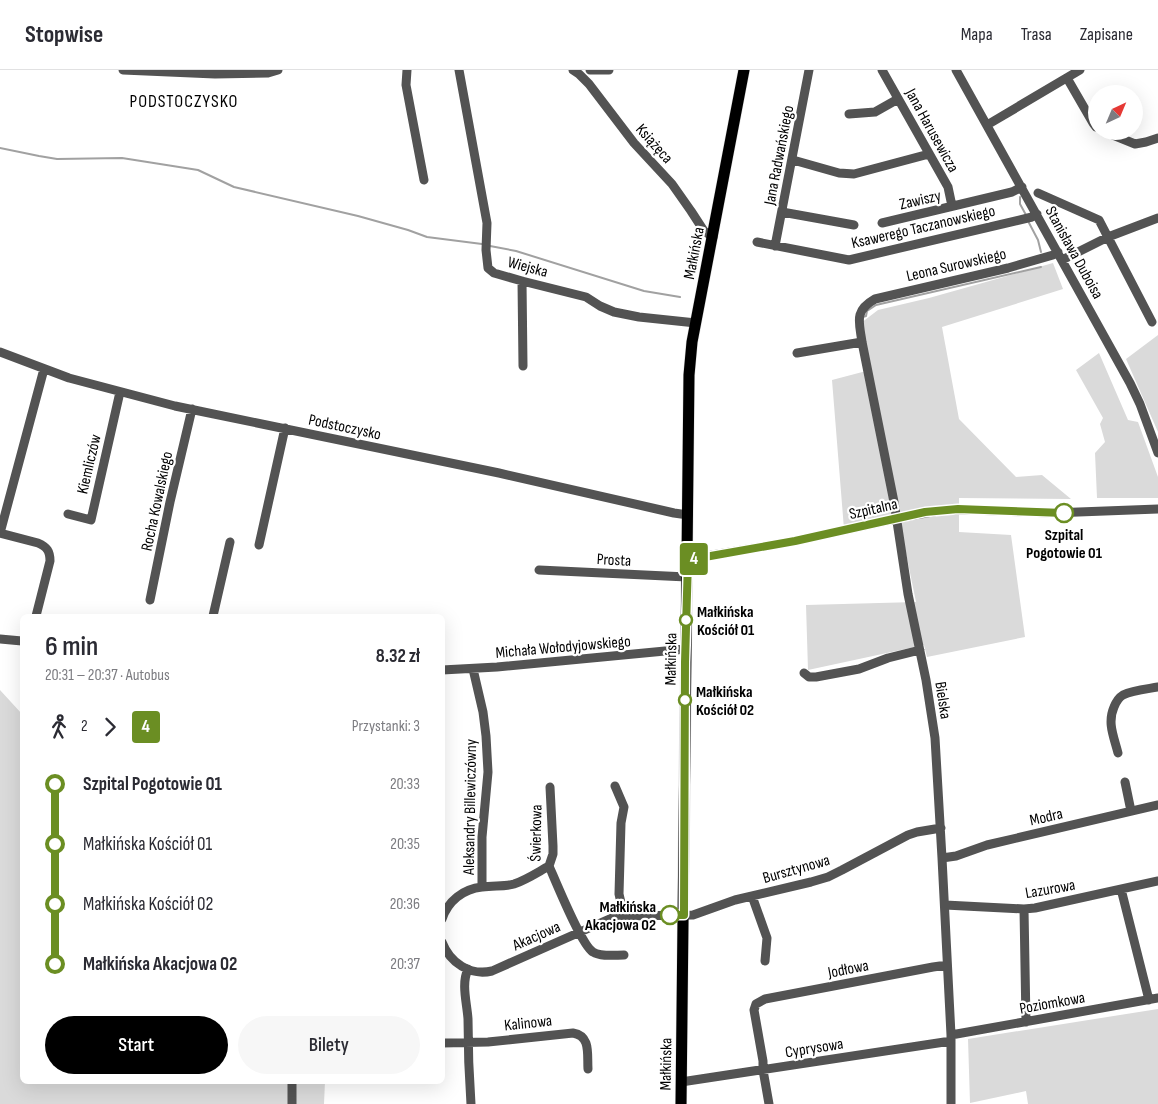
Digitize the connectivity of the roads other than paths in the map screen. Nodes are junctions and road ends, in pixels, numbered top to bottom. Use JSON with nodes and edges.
{"nodes":[{"id":1,"x":123,"y":70,"type":"edge"},
{"id":2,"x":278,"y":70,"type":"edge"},
{"id":3,"x":407,"y":70,"type":"edge"},
{"id":4,"x":459,"y":70,"type":"edge"},
{"id":5,"x":590,"y":70,"type":"edge"},
{"id":6,"x":600,"y":70,"type":"edge"},
{"id":7,"x":609,"y":70,"type":"edge"},
{"id":8,"x":744,"y":70,"type":"edge"},
{"id":9,"x":809,"y":70,"type":"edge"},
{"id":10,"x":882,"y":70,"type":"edge"},
{"id":11,"x":956,"y":70,"type":"edge"},
{"id":12,"x":1080,"y":70,"type":"edge"},
{"id":13,"x":578,"y":71,"type":"edge"},
{"id":14,"x":1067,"y":78,"type":"junction"},
{"id":15,"x":898,"y":98,"type":"junction"},
{"id":16,"x":850,"y":114,"type":"dead end"},
{"id":17,"x":1088,"y":116,"type":"edge"},
{"id":18,"x":987,"y":126,"type":"junction"},
{"id":19,"x":1158,"y":138,"type":"edge"},
{"id":20,"x":1125,"y":140,"type":"edge"},
{"id":21,"x":929,"y":154,"type":"junction"},
{"id":22,"x":792,"y":160,"type":"junction"},
{"id":23,"x":424,"y":180,"type":"dead end"},
{"id":24,"x":1022,"y":187,"type":"junction"},
{"id":25,"x":1038,"y":193,"type":"dead end"},
{"id":26,"x":952,"y":206,"type":"junction"},
{"id":27,"x":782,"y":212,"type":"junction"},
{"id":28,"x":1037,"y":214,"type":"junction"},
{"id":29,"x":1158,"y":218,"type":"edge"},
{"id":30,"x":882,"y":223,"type":"dead end"},
{"id":31,"x":854,"y":225,"type":"dead end"},
{"id":32,"x":713,"y":237,"type":"junction"},
{"id":33,"x":1108,"y":237,"type":"junction"},
{"id":34,"x":757,"y":242,"type":"dead end"},
{"id":35,"x":775,"y":246,"type":"junction"},
{"id":36,"x":1060,"y":256,"type":"junction"},
{"id":37,"x":522,"y":281,"type":"junction"},
{"id":38,"x":863,"y":308,"type":"joint"},
{"id":39,"x":696,"y":322,"type":"junction"},
{"id":40,"x":1152,"y":322,"type":"dead end"},
{"id":41,"x":862,"y":342,"type":"junction"},
{"id":42,"x":0,"y":352,"type":"edge"},
{"id":43,"x":797,"y":353,"type":"dead end"},
{"id":44,"x":523,"y":366,"type":"dead end"},
{"id":45,"x":44,"y":369,"type":"junction"},
{"id":46,"x":120,"y":392,"type":"junction"},
{"id":47,"x":192,"y":409,"type":"junction"},
{"id":48,"x":285,"y":428,"type":"junction"},
{"id":49,"x":1158,"y":454,"type":"edge"},
{"id":50,"x":1158,"y":509,"type":"edge"},
{"id":51,"x":68,"y":514,"type":"dead end"},
{"id":52,"x":688,"y":515,"type":"junction"},
{"id":53,"x":896,"y":518,"type":"junction"},
{"id":54,"x":0,"y":533,"type":"edge"},
{"id":55,"x":230,"y":542,"type":"dead end"},
{"id":56,"x":259,"y":545,"type":"dead end"},
{"id":57,"x":688,"y":560,"type":"junction"},
{"id":58,"x":539,"y":570,"type":"dead end"},
{"id":59,"x":687,"y":577,"type":"junction"},
{"id":60,"x":150,"y":600,"type":"dead end"},
{"id":61,"x":37,"y":614,"type":"edge"},
{"id":62,"x":213,"y":614,"type":"edge"},
{"id":63,"x":0,"y":639,"type":"edge"},
{"id":64,"x":20,"y":641,"type":"edge"},
{"id":65,"x":686,"y":649,"type":"junction"},
{"id":66,"x":920,"y":650,"type":"junction"},
{"id":67,"x":473,"y":669,"type":"junction"},
{"id":68,"x":445,"y":670,"type":"edge"},
{"id":69,"x":804,"y":672,"type":"dead end"},
{"id":70,"x":1158,"y":687,"type":"edge"},
{"id":71,"x":1118,"y":753,"type":"dead end"},
{"id":72,"x":1125,"y":782,"type":"dead end"},
{"id":73,"x":550,"y":786,"type":"dead end"},
{"id":74,"x":615,"y":786,"type":"dead end"},
{"id":75,"x":1158,"y":805,"type":"edge"},
{"id":76,"x":1131,"y":811,"type":"junction"},
{"id":77,"x":941,"y":828,"type":"junction"},
{"id":78,"x":942,"y":858,"type":"junction"},
{"id":79,"x":549,"y":866,"type":"junction"},
{"id":80,"x":1158,"y":880,"type":"edge"},
{"id":81,"x":482,"y":887,"type":"junction"},
{"id":82,"x":1121,"y":889,"type":"junction"},
{"id":83,"x":752,"y":896,"type":"junction"},
{"id":84,"x":945,"y":905,"type":"junction"},
{"id":85,"x":1024,"y":909,"type":"junction"},
{"id":86,"x":445,"y":912,"type":"edge"},
{"id":87,"x":684,"y":915,"type":"junction"},
{"id":88,"x":624,"y":916,"type":"junction"},
{"id":89,"x":580,"y":932,"type":"junction"},
{"id":90,"x":445,"y":949,"type":"edge"},
{"id":91,"x":624,"y":955,"type":"dead end"},
{"id":92,"x":764,"y":961,"type":"dead end"},
{"id":93,"x":948,"y":965,"type":"junction"},
{"id":94,"x":468,"y":969,"type":"junction"},
{"id":95,"x":1153,"y":999,"type":"edge"},
{"id":96,"x":1026,"y":1022,"type":"junction"},
{"id":97,"x":951,"y":1038,"type":"junction"},
{"id":98,"x":468,"y":1042,"type":"junction"},
{"id":99,"x":445,"y":1043,"type":"edge"},
{"id":100,"x":588,"y":1068,"type":"dead end"},
{"id":101,"x":763,"y":1070,"type":"junction"},
{"id":102,"x":681,"y":1082,"type":"junction"},
{"id":103,"x":292,"y":1084,"type":"edge"},
{"id":104,"x":292,"y":1104,"type":"edge"},
{"id":105,"x":471,"y":1104,"type":"edge"},
{"id":106,"x":681,"y":1104,"type":"edge"},
{"id":107,"x":769,"y":1104,"type":"edge"},
{"id":108,"x":951,"y":1104,"type":"edge"}],
"edges":[{"from":1,"to":2,"type":"street"},
{"from":3,"to":23,"type":"street"},
{"from":4,"to":37,"type":"street","name":"Wiejska"},
{"from":5,"to":6,"type":"street"},
{"from":6,"to":7,"type":"street"},
{"from":8,"to":32,"type":"main road","name":"Małkińska"},
{"from":9,"to":22,"type":"street","name":"Jana Radwańskiego"},
{"from":10,"to":15,"type":"street","name":"Jana Harusewicza"},
{"from":11,"to":18,"type":"street","name":"Stanisława Duboisa"},
{"from":12,"to":14,"type":"street"},
{"from":13,"to":32,"type":"street","name":"Książęca"},
{"from":14,"to":17,"type":"street"},
{"from":14,"to":18,"type":"street"},
{"from":15,"to":16,"type":"street"},
{"from":15,"to":21,"type":"street","name":"Jana Harusewicza"},
{"from":18,"to":24,"type":"street","name":"Stanisława Duboisa"},
{"from":19,"to":20,"type":"street"},
{"from":21,"to":22,"type":"street"},
{"from":21,"to":26,"type":"street","name":"Jana Harusewicza"},
{"from":22,"to":27,"type":"street","name":"Jana Radwańskiego"},
{"from":24,"to":26,"type":"street","name":"Zawiszy"},
{"from":24,"to":28,"type":"street","name":"Stanisława Duboisa"},
{"from":25,"to":33,"type":"street"},
{"from":26,"to":30,"type":"street","name":"Zawiszy"},
{"from":27,"to":31,"type":"street"},
{"from":27,"to":35,"type":"street","name":"Jana Radwańskiego"},
{"from":28,"to":35,"type":"street","name":"Ksawerego Taczanowskiego"},
{"from":28,"to":36,"type":"street","name":"Stanisława Duboisa"},
{"from":29,"to":33,"type":"street","name":"Leona Surowskiego"},
{"from":32,"to":39,"type":"main road","name":"Małkińska"},
{"from":33,"to":36,"type":"street","name":"Leona Surowskiego"},
{"from":33,"to":40,"type":"street"},
{"from":34,"to":35,"type":"street","name":"Ksawerego Taczanowskiego"},
{"from":36,"to":38,"type":"street","name":"Leona Surowskiego"},
{"from":36,"to":49,"type":"street","name":"Stanisława Duboisa"},
{"from":37,"to":39,"type":"street","name":"Wiejska"},
{"from":37,"to":44,"type":"street"},
{"from":38,"to":41,"type":"street","name":"Bielska"},
{"from":39,"to":52,"type":"main road","name":"Małkińska"},
{"from":41,"to":43,"type":"street"},
{"from":41,"to":53,"type":"street","name":"Bielska"},
{"from":42,"to":45,"type":"street","name":"Podstoczysko"},
{"from":45,"to":46,"type":"street","name":"Podstoczysko"},
{"from":45,"to":54,"type":"street"},
{"from":46,"to":47,"type":"street","name":"Podstoczysko"},
{"from":46,"to":51,"type":"street","name":"Kiemliczów"},
{"from":47,"to":48,"type":"street","name":"Podstoczysko"},
{"from":47,"to":60,"type":"street","name":"Rocha Kowalskiego"},
{"from":48,"to":52,"type":"street","name":"Podstoczysko"},
{"from":48,"to":56,"type":"street"},
{"from":50,"to":53,"type":"street","name":"Szpitalna"},
{"from":52,"to":57,"type":"main road","name":"Małkińska"},
{"from":53,"to":57,"type":"street","name":"Szpitalna"},
{"from":53,"to":66,"type":"street","name":"Bielska"},
{"from":54,"to":61,"type":"street"},
{"from":55,"to":62,"type":"street"},
{"from":57,"to":59,"type":"main road","name":"Małkińska"},
{"from":58,"to":59,"type":"street","name":"Prosta"},
{"from":59,"to":65,"type":"main road","name":"Małkińska"},
{"from":63,"to":64,"type":"street"},
{"from":65,"to":67,"type":"street","name":"Michała Wołodyjowskiego"},
{"from":65,"to":87,"type":"main road","name":"Małkińska"},
{"from":66,"to":69,"type":"street"},
{"from":66,"to":77,"type":"street","name":"Bielska"},
{"from":67,"to":68,"type":"street","name":"Michała Wołodyjowskiego"},
{"from":67,"to":81,"type":"street","name":"Aleksandry Billewiczówny"},
{"from":70,"to":71,"type":"street"},
{"from":72,"to":76,"type":"street"},
{"from":73,"to":79,"type":"street","name":"Świerkowa"},
{"from":74,"to":88,"type":"street"},
{"from":75,"to":76,"type":"street","name":"Modra"},
{"from":76,"to":78,"type":"street","name":"Modra"},
{"from":77,"to":78,"type":"street","name":"Bielska"},
{"from":77,"to":83,"type":"street","name":"Bursztynowa"},
{"from":78,"to":84,"type":"street","name":"Bielska"},
{"from":79,"to":81,"type":"street"},
{"from":79,"to":89,"type":"street","name":"Świerkowa"},
{"from":80,"to":82,"type":"street","name":"Lazurowa"},
{"from":81,"to":86,"type":"street"},
{"from":82,"to":85,"type":"street","name":"Lazurowa"},
{"from":82,"to":95,"type":"street"},
{"from":83,"to":87,"type":"street","name":"Bursztynowa"},
{"from":83,"to":92,"type":"street"},
{"from":84,"to":85,"type":"street","name":"Lazurowa"},
{"from":84,"to":93,"type":"street","name":"Bielska"},
{"from":85,"to":96,"type":"street"},
{"from":87,"to":88,"type":"street","name":"Akacjowa"},
{"from":87,"to":102,"type":"main road","name":"Małkińska"},
{"from":88,"to":89,"type":"street","name":"Akacjowa"},
{"from":89,"to":91,"type":"street","name":"Świerkowa"},
{"from":89,"to":94,"type":"street","name":"Akacjowa"},
{"from":90,"to":94,"type":"street"},
{"from":93,"to":97,"type":"street","name":"Bielska"},
{"from":93,"to":101,"type":"street","name":"Jodłowa"},
{"from":94,"to":98,"type":"street"},
{"from":95,"to":96,"type":"street","name":"Poziomkowa"},
{"from":96,"to":97,"type":"street","name":"Poziomkowa"},
{"from":97,"to":101,"type":"street","name":"Cyprysowa"},
{"from":97,"to":108,"type":"street","name":"Bielska"},
{"from":98,"to":99,"type":"street","name":"Kalinowa"},
{"from":98,"to":100,"type":"street","name":"Kalinowa"},
{"from":98,"to":105,"type":"street"},
{"from":101,"to":102,"type":"street","name":"Cyprysowa"},
{"from":101,"to":107,"type":"street"},
{"from":102,"to":106,"type":"main road","name":"Małkińska"},
{"from":103,"to":104,"type":"street"}]}
